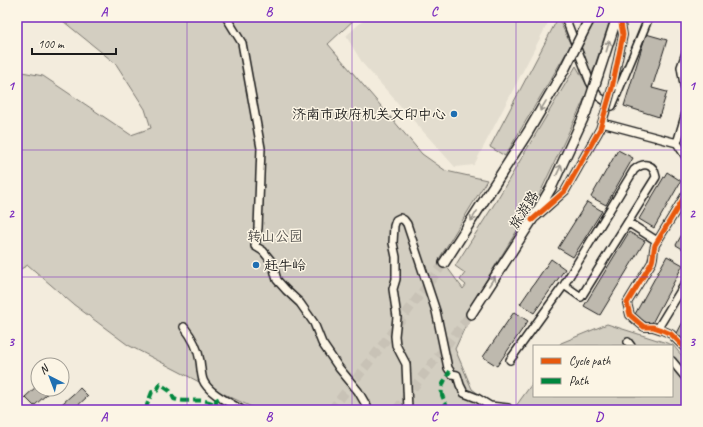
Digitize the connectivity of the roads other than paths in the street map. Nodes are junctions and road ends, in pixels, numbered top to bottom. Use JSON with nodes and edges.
{"nodes":[{"id":1,"x":226,"y":17,"type":"edge"},
{"id":2,"x":565,"y":17,"type":"edge"},
{"id":3,"x":591,"y":17,"type":"edge"},
{"id":4,"x":618,"y":17,"type":"edge"},
{"id":5,"x":649,"y":17,"type":"edge"},
{"id":6,"x":686,"y":53,"type":"edge"},
{"id":7,"x":686,"y":96,"type":"edge"},
{"id":8,"x":686,"y":113,"type":"edge"},
{"id":9,"x":602,"y":123,"type":"junction"},
{"id":10,"x":677,"y":143,"type":"junction"},
{"id":11,"x":686,"y":157,"type":"edge"},
{"id":12,"x":686,"y":194,"type":"edge"},
{"id":13,"x":532,"y":220,"type":"junction"},
{"id":14,"x":628,"y":223,"type":"junction"},
{"id":15,"x":658,"y":241,"type":"junction"},
{"id":16,"x":444,"y":263,"type":"tunnel mouth"},
{"id":17,"x":686,"y":282,"type":"edge"},
{"id":18,"x":564,"y":285,"type":"junction"},
{"id":19,"x":471,"y":314,"type":"tunnel mouth"},
{"id":20,"x":184,"y":327,"type":"dead end"},
{"id":21,"x":658,"y":328,"type":"junction"},
{"id":22,"x":686,"y":349,"type":"edge"},
{"id":23,"x":510,"y":360,"type":"dead end"},
{"id":24,"x":673,"y":362,"type":"edge"},
{"id":25,"x":686,"y":378,"type":"edge"},
{"id":26,"x":508,"y":408,"type":"dead end"},
{"id":27,"x":242,"y":410,"type":"edge"},
{"id":28,"x":369,"y":410,"type":"edge"},
{"id":29,"x":408,"y":410,"type":"edge"}],
"edges":[{"from":1,"to":28,"type":"street"},
{"from":2,"to":5,"type":"street"},
{"from":3,"to":16,"type":"main road","one_way":true,"bridge":true},
{"from":4,"to":9,"type":"street","bridge":true},
{"from":13,"to":4,"type":"main road","name":"旅游路","one_way":true,"bridge":true},
{"from":6,"to":7,"type":"street"},
{"from":8,"to":10,"type":"street"},
{"from":9,"to":10,"type":"street"},
{"from":9,"to":13,"type":"street"},
{"from":10,"to":11,"type":"street"},
{"from":12,"to":15,"type":"street"},
{"from":19,"to":13,"type":"main road","name":"旅游路","one_way":true},
{"from":14,"to":15,"type":"street"},
{"from":14,"to":18,"type":"street"},
{"from":14,"to":18,"type":"street"},
{"from":15,"to":21,"type":"street"},
{"from":17,"to":21,"type":"street"},
{"from":18,"to":23,"type":"street"},
{"from":20,"to":27,"type":"street"},
{"from":21,"to":22,"type":"street"},
{"from":24,"to":25,"type":"street"},
{"from":26,"to":29,"type":"street"}]}
